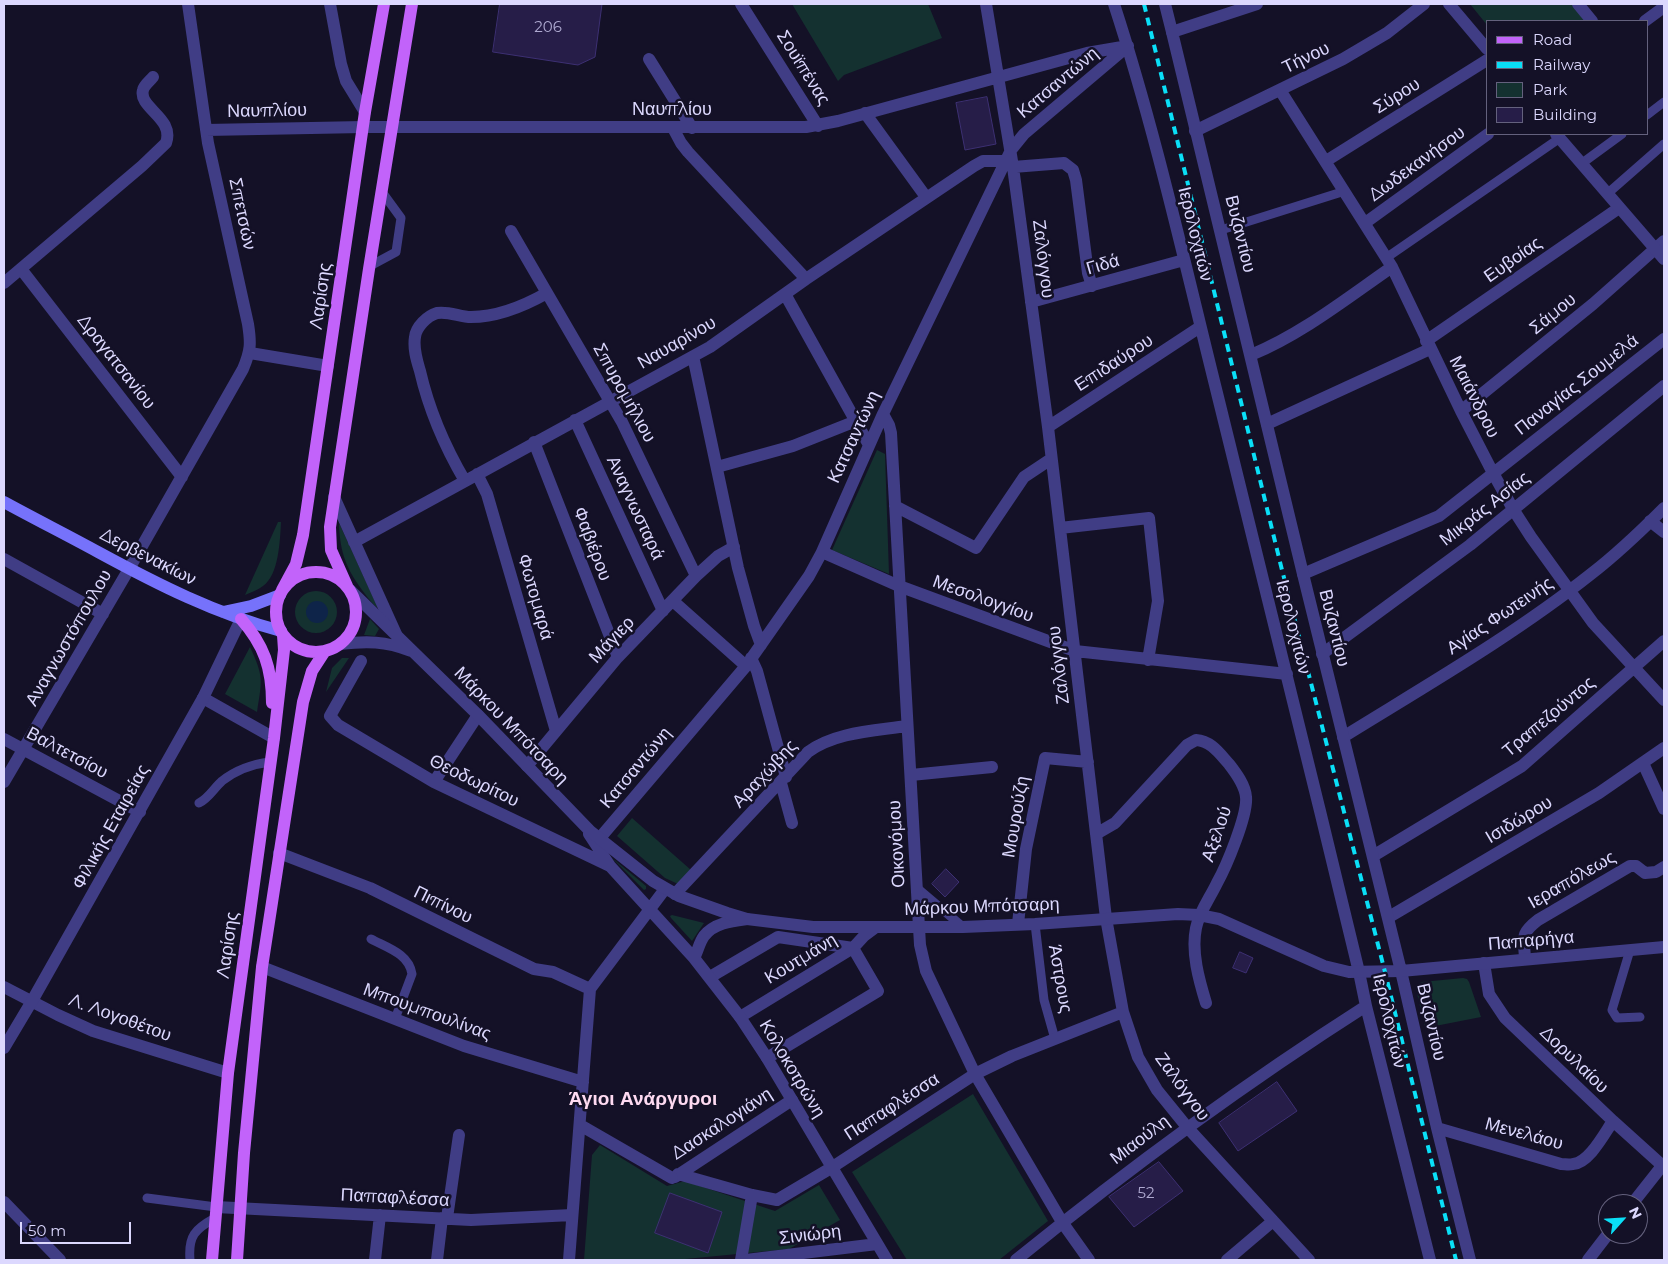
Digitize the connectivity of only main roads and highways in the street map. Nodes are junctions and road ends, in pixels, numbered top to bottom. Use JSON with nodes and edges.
{"nodes":[{"id":1,"x":384,"y":4,"type":"edge"},
{"id":2,"x":412,"y":4,"type":"edge"},
{"id":3,"x":5,"y":504,"type":"edge"},
{"id":4,"x":348,"y":588,"type":"junction"},
{"id":5,"x":281,"y":592,"type":"junction"},
{"id":6,"x":223,"y":612,"type":"junction"},
{"id":7,"x":241,"y":619,"type":"junction"},
{"id":8,"x":282,"y":633,"type":"junction"},
{"id":9,"x":325,"y":651,"type":"junction"},
{"id":10,"x":274,"y":738,"type":"junction"},
{"id":11,"x":212,"y":1260,"type":"edge"},
{"id":12,"x":236,"y":1260,"type":"edge"}],
"edges":[{"from":1,"to":5,"type":"main road","name":"Λαρίσης"},
{"from":2,"to":4,"type":"main road"},
{"from":3,"to":6,"type":"main road","name":"Δερβενακίων"},
{"from":4,"to":5,"type":"main road"},
{"from":4,"to":9,"type":"main road"},
{"from":5,"to":6,"type":"main road"},
{"from":5,"to":8,"type":"main road"},
{"from":6,"to":7,"type":"main road","name":"Δερβενακίων"},
{"from":7,"to":8,"type":"main road","name":"Δερβενακίων"},
{"from":7,"to":10,"type":"main road"},
{"from":8,"to":9,"type":"main road"},
{"from":8,"to":10,"type":"main road","name":"Λαρίσης"},
{"from":9,"to":12,"type":"main road"},
{"from":10,"to":11,"type":"main road","name":"Λαρίσης"}]}
